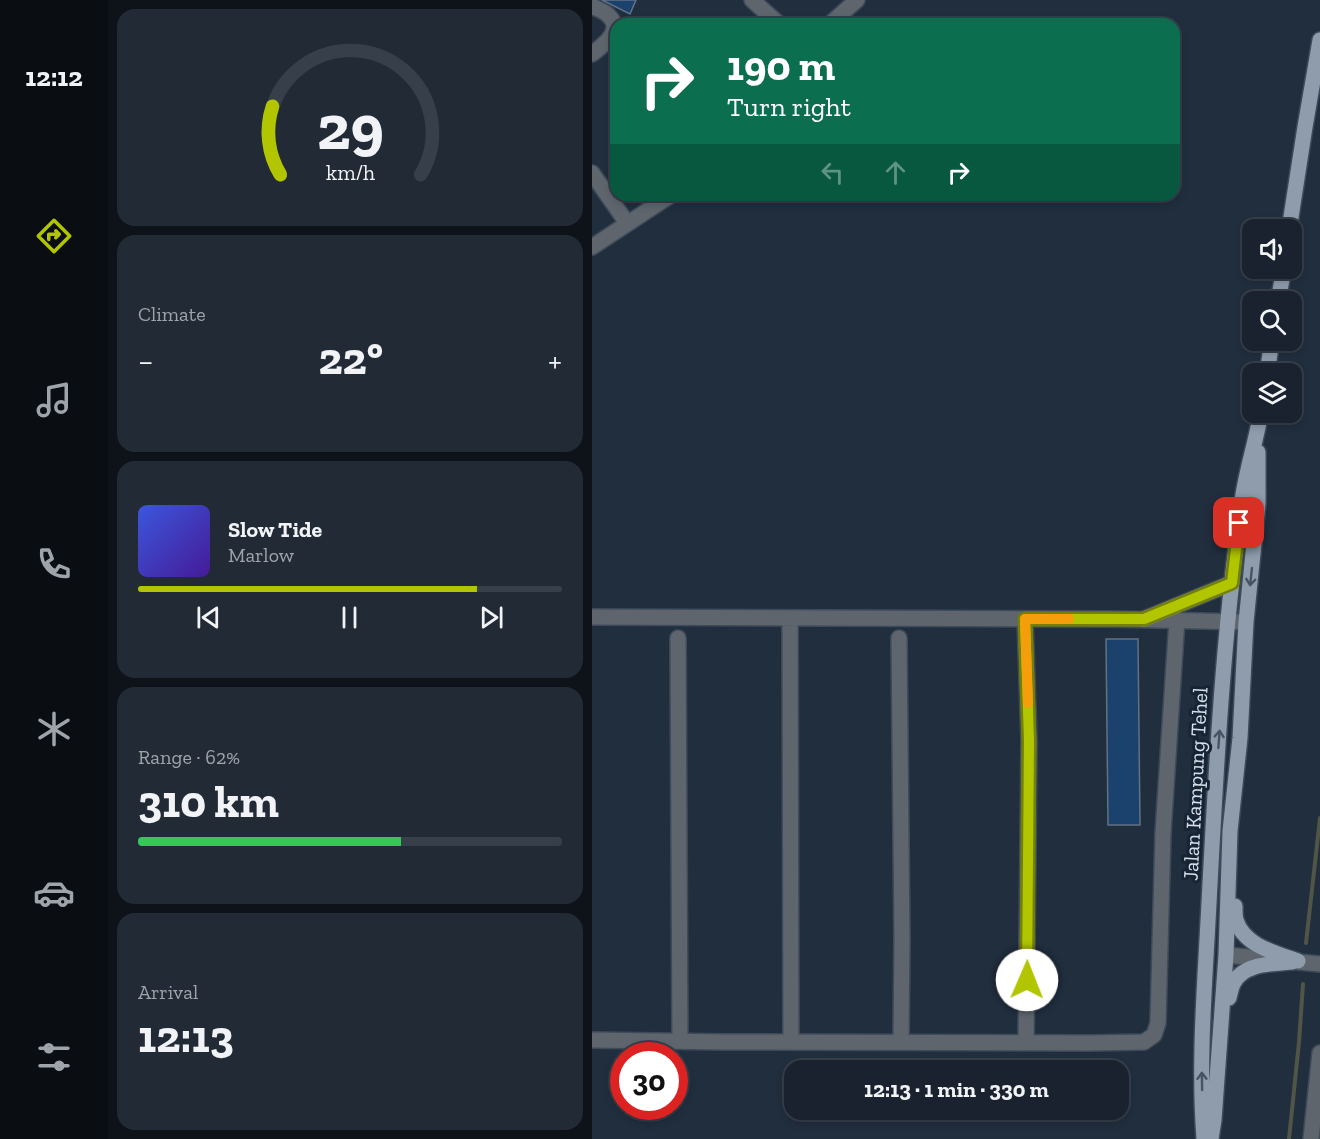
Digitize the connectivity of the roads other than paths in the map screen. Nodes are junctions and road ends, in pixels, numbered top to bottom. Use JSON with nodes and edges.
{"nodes":[{"id":1,"x":752,"y":0,"type":"edge"},
{"id":2,"x":857,"y":0,"type":"edge"},
{"id":3,"x":592,"y":6,"type":"edge"},
{"id":4,"x":611,"y":18,"type":"edge"},
{"id":5,"x":772,"y":18,"type":"edge"},
{"id":6,"x":837,"y":18,"type":"edge"},
{"id":7,"x":610,"y":38,"type":"edge"},
{"id":8,"x":1320,"y":40,"type":"edge"},
{"id":9,"x":592,"y":54,"type":"edge"},
{"id":10,"x":592,"y":173,"type":"edge"},
{"id":11,"x":610,"y":199,"type":"edge"},
{"id":12,"x":611,"y":201,"type":"edge"},
{"id":13,"x":661,"y":201,"type":"edge"},
{"id":14,"x":1291,"y":219,"type":"edge"},
{"id":15,"x":626,"y":223,"type":"junction"},
{"id":16,"x":592,"y":247,"type":"edge"},
{"id":17,"x":1260,"y":423,"type":"edge"},
{"id":18,"x":1258,"y":434,"type":"junction"},
{"id":19,"x":1232,"y":583,"type":"junction"},
{"id":20,"x":592,"y":617,"type":"edge"},
{"id":21,"x":790,"y":618,"type":"junction"},
{"id":22,"x":1025,"y":619,"type":"junction"},
{"id":23,"x":1144,"y":619,"type":"junction"},
{"id":24,"x":1177,"y":619,"type":"junction"},
{"id":25,"x":1228,"y":621,"type":"junction"},
{"id":26,"x":1246,"y":622,"type":"junction"},
{"id":27,"x":678,"y":638,"type":"dead end"},
{"id":28,"x":899,"y":638,"type":"dead end"},
{"id":29,"x":1216,"y":772,"type":"junction"},
{"id":30,"x":1230,"y":831,"type":"junction"},
{"id":31,"x":1226,"y":955,"type":"junction"},
{"id":32,"x":1298,"y":961,"type":"junction"},
{"id":33,"x":1320,"y":964,"type":"edge"},
{"id":34,"x":592,"y":1040,"type":"edge"},
{"id":35,"x":680,"y":1041,"type":"junction"},
{"id":36,"x":791,"y":1042,"type":"junction"},
{"id":37,"x":901,"y":1042,"type":"junction"},
{"id":38,"x":1026,"y":1043,"type":"junction"},
{"id":39,"x":1320,"y":1053,"type":"edge"},
{"id":40,"x":1202,"y":1054,"type":"junction"},
{"id":41,"x":1218,"y":1074,"type":"junction"},
{"id":42,"x":1204,"y":1139,"type":"edge"},
{"id":43,"x":1211,"y":1139,"type":"edge"},
{"id":44,"x":1311,"y":1139,"type":"edge"}],
"edges":[{"from":1,"to":5,"type":"street"},
{"from":2,"to":6,"type":"street"},
{"from":3,"to":4,"type":"street"},
{"from":7,"to":9,"type":"street"},
{"from":8,"to":14,"type":"main road"},
{"from":10,"to":11,"type":"street"},
{"from":12,"to":15,"type":"street"},
{"from":13,"to":15,"type":"street"},
{"from":15,"to":16,"type":"street"},
{"from":17,"to":18,"type":"main road","name":"Jalan Kampung Tehel"},
{"from":18,"to":19,"type":"main road","name":"Jalan Kampung Tehel"},
{"from":18,"to":26,"type":"main road","name":"Jalan Kampung Tehel","one_way":true},
{"from":19,"to":23,"type":"main road"},
{"from":19,"to":25,"type":"main road","name":"Jalan Kampung Tehel"},
{"from":20,"to":21,"type":"street"},
{"from":21,"to":22,"type":"street"},
{"from":21,"to":36,"type":"street"},
{"from":22,"to":23,"type":"street"},
{"from":22,"to":38,"type":"street"},
{"from":23,"to":24,"type":"street"},
{"from":24,"to":25,"type":"street"},
{"from":24,"to":38,"type":"street"},
{"from":25,"to":26,"type":"street"},
{"from":29,"to":25,"type":"main road","name":"Jalan Kampung Tehel","one_way":true},
{"from":26,"to":30,"type":"main road","name":"Jalan Kampung Tehel"},
{"from":27,"to":35,"type":"street"},
{"from":28,"to":37,"type":"street"},
{"from":29,"to":31,"type":"main road"},
{"from":29,"to":40,"type":"main road","name":"Jalan Kampung Tehel"},
{"from":30,"to":31,"type":"main road","name":"Jalan Kampung Tehel"},
{"from":30,"to":32,"type":"main road"},
{"from":31,"to":32,"type":"street"},
{"from":31,"to":40,"type":"main road"},
{"from":31,"to":41,"type":"main road","name":"Jalan Kampung Tehel"},
{"from":32,"to":33,"type":"street"},
{"from":32,"to":41,"type":"main road"},
{"from":34,"to":35,"type":"street"},
{"from":35,"to":36,"type":"street"},
{"from":36,"to":37,"type":"street"},
{"from":37,"to":38,"type":"street"},
{"from":39,"to":44,"type":"street"},
{"from":42,"to":40,"type":"main road","name":"Jalan Kampung Tehel","one_way":true},
{"from":41,"to":43,"type":"main road","name":"Jalan Kampung Tehel"}]}
